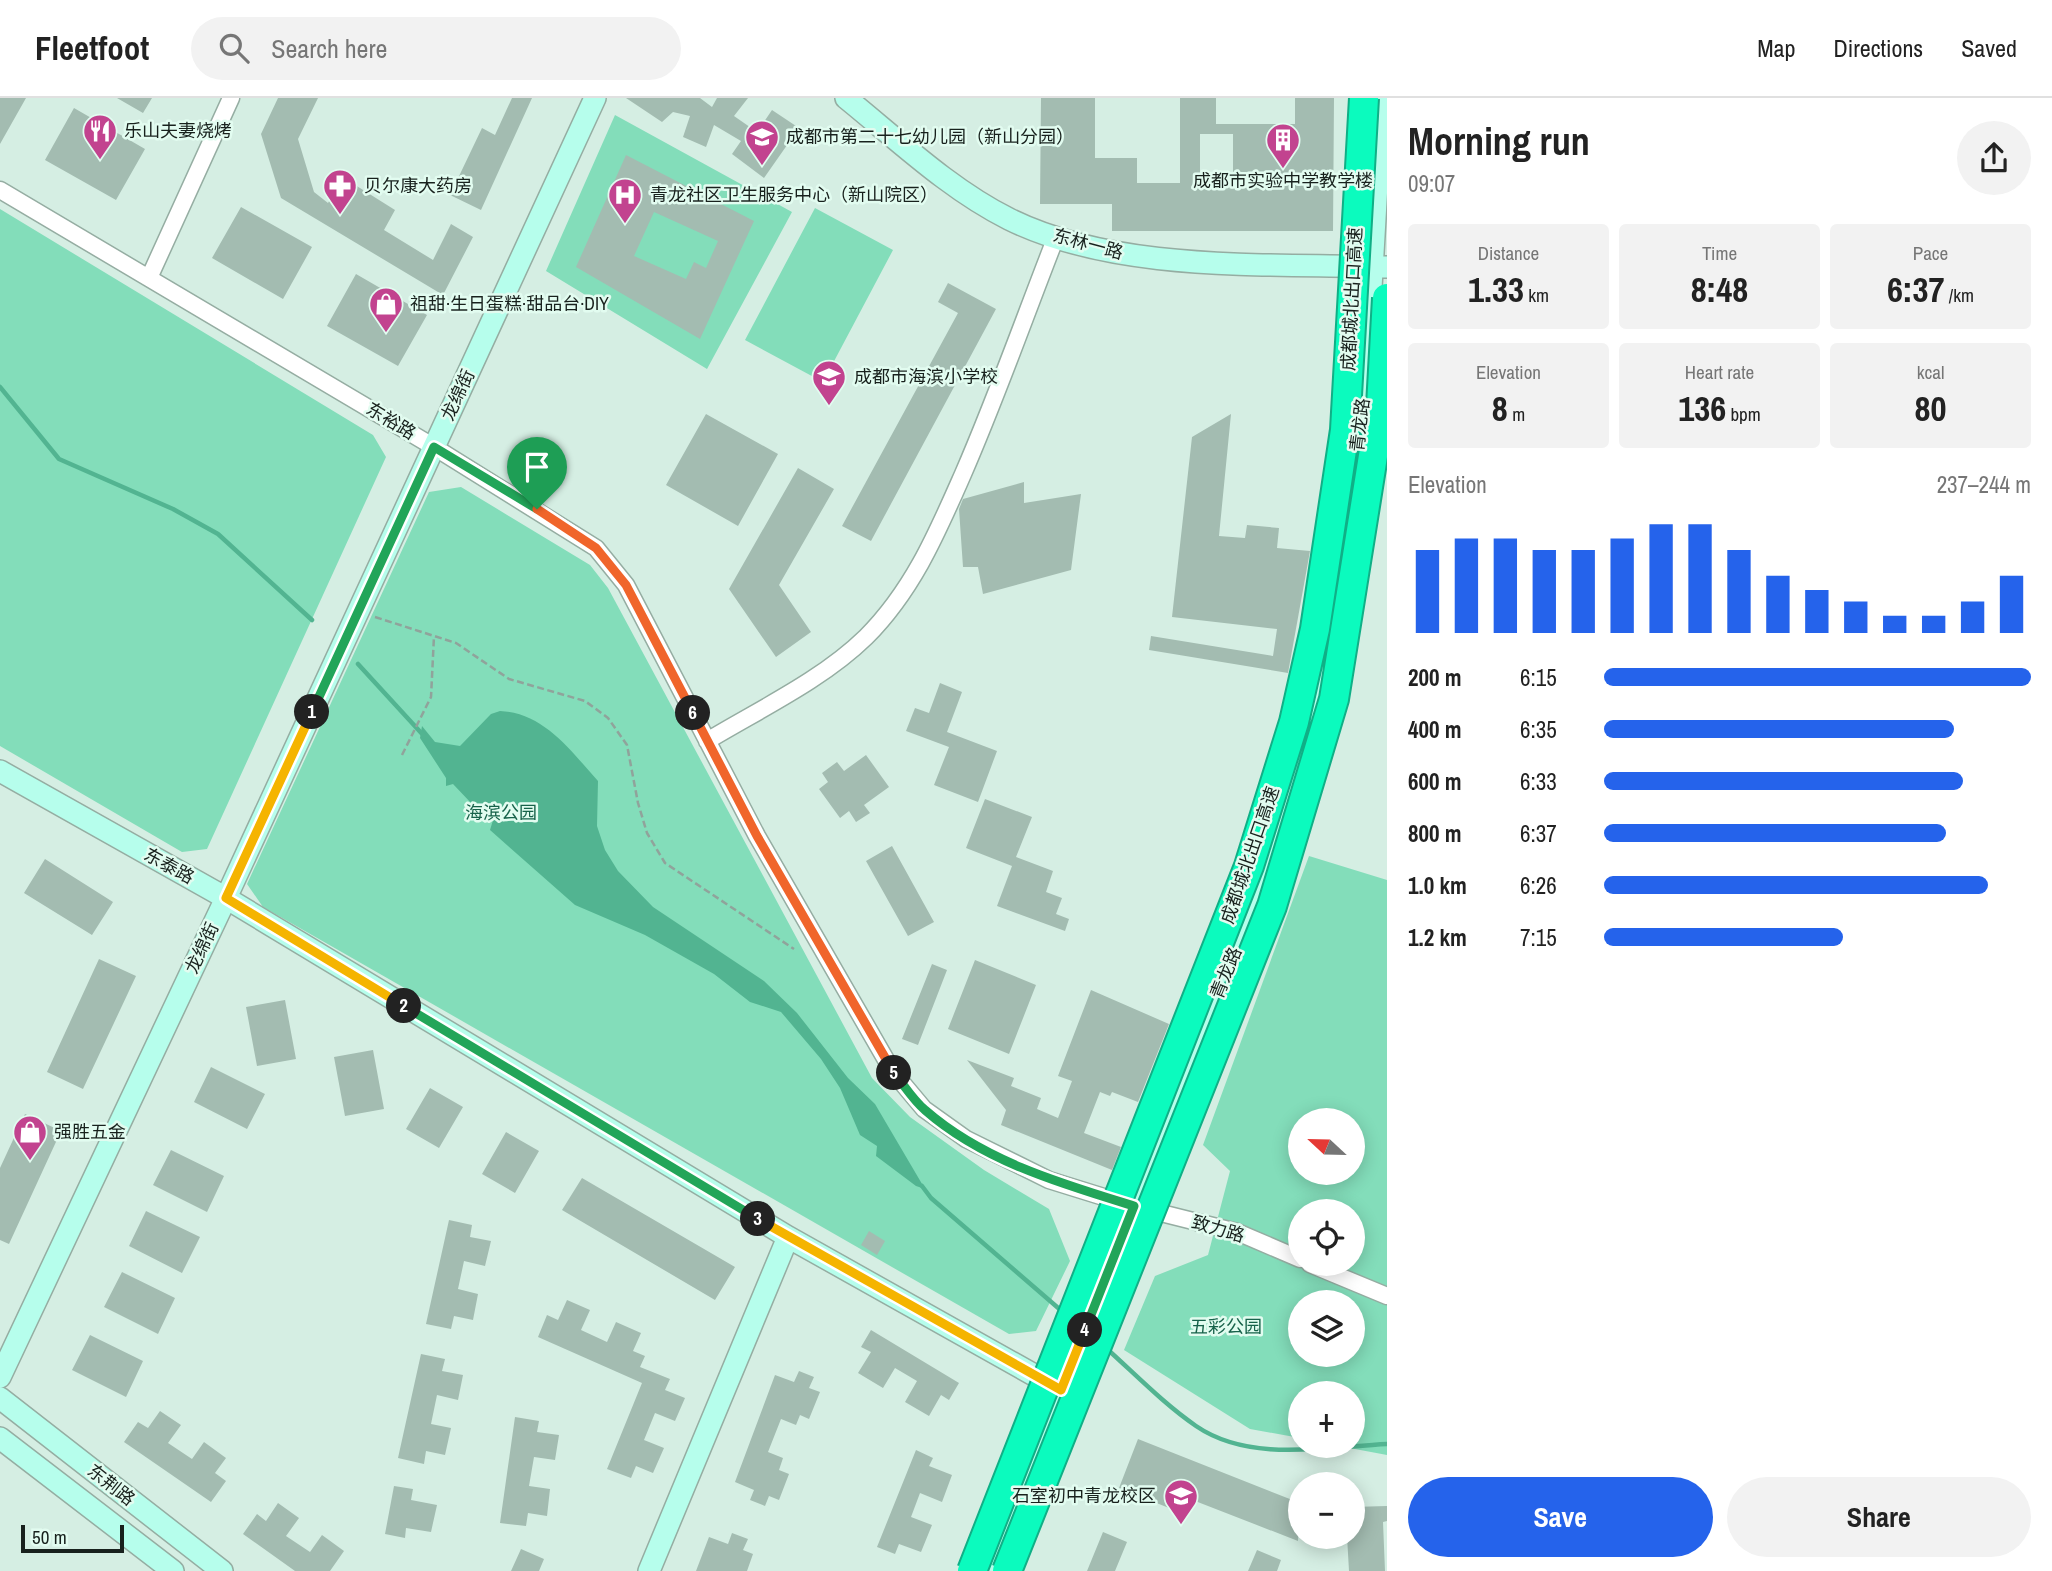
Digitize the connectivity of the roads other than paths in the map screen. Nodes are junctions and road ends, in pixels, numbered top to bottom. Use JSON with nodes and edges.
{"nodes":[{"id":1,"x":231,"y":98,"type":"edge"},
{"id":2,"x":595,"y":98,"type":"edge"},
{"id":3,"x":846,"y":98,"type":"edge"},
{"id":4,"x":1364,"y":98,"type":"edge"},
{"id":5,"x":1382,"y":98,"type":"edge"},
{"id":6,"x":0,"y":190,"type":"edge"},
{"id":7,"x":1056,"y":237,"type":"junction"},
{"id":8,"x":1379,"y":266,"type":"edge"},
{"id":9,"x":149,"y":278,"type":"junction"},
{"id":10,"x":1387,"y":298,"type":"edge"},
{"id":11,"x":434,"y":447,"type":"junction"},
{"id":12,"x":707,"y":741,"type":"junction"},
{"id":13,"x":0,"y":771,"type":"edge"},
{"id":14,"x":226,"y":898,"type":"junction"},
{"id":15,"x":1134,"y":1206,"type":"junction"},
{"id":16,"x":788,"y":1237,"type":"junction"},
{"id":17,"x":1288,"y":1254,"type":"edge"},
{"id":18,"x":1339,"y":1276,"type":"edge"},
{"id":19,"x":1387,"y":1296,"type":"edge"},
{"id":20,"x":0,"y":1377,"type":"edge"},
{"id":21,"x":1061,"y":1390,"type":"junction"},
{"id":22,"x":0,"y":1398,"type":"edge"},
{"id":23,"x":0,"y":1438,"type":"edge"},
{"id":24,"x":173,"y":1571,"type":"edge"},
{"id":25,"x":222,"y":1571,"type":"edge"},
{"id":26,"x":649,"y":1571,"type":"edge"},
{"id":27,"x":972,"y":1571,"type":"edge"},
{"id":28,"x":989,"y":1571,"type":"edge"},
{"id":29,"x":1007,"y":1571,"type":"edge"}],
"edges":[{"from":1,"to":9,"type":"street"},
{"from":2,"to":11,"type":"street","name":"龙绵街"},
{"from":3,"to":7,"type":"street","name":"东林一路"},
{"from":4,"to":27,"type":"highway","name":"成都城北出口高速","bridge":true},
{"from":5,"to":8,"type":"street","name":"青龙路"},
{"from":6,"to":9,"type":"street","name":"东裕路"},
{"from":7,"to":8,"type":"street","name":"东林一路"},
{"from":7,"to":12,"type":"street"},
{"from":8,"to":15,"type":"street","name":"青龙路"},
{"from":9,"to":11,"type":"street","name":"东裕路"},
{"from":10,"to":29,"type":"highway","name":"成都城北出口高速","bridge":true},
{"from":11,"to":12,"type":"street","name":"东裕路"},
{"from":11,"to":14,"type":"street","name":"龙绵街"},
{"from":12,"to":15,"type":"street","name":"东裕路"},
{"from":13,"to":14,"type":"street","name":"东泰路"},
{"from":14,"to":16,"type":"street","name":"东泰路"},
{"from":14,"to":20,"type":"street","name":"龙绵街"},
{"from":15,"to":17,"type":"street","name":"致力路"},
{"from":15,"to":21,"type":"street","name":"青龙路"},
{"from":16,"to":21,"type":"street","name":"东泰路"},
{"from":16,"to":26,"type":"street"},
{"from":18,"to":19,"type":"street"},
{"from":21,"to":28,"type":"street","name":"青龙路"},
{"from":22,"to":25,"type":"street","name":"东荆路"},
{"from":23,"to":24,"type":"street","name":"东荆路"}]}
